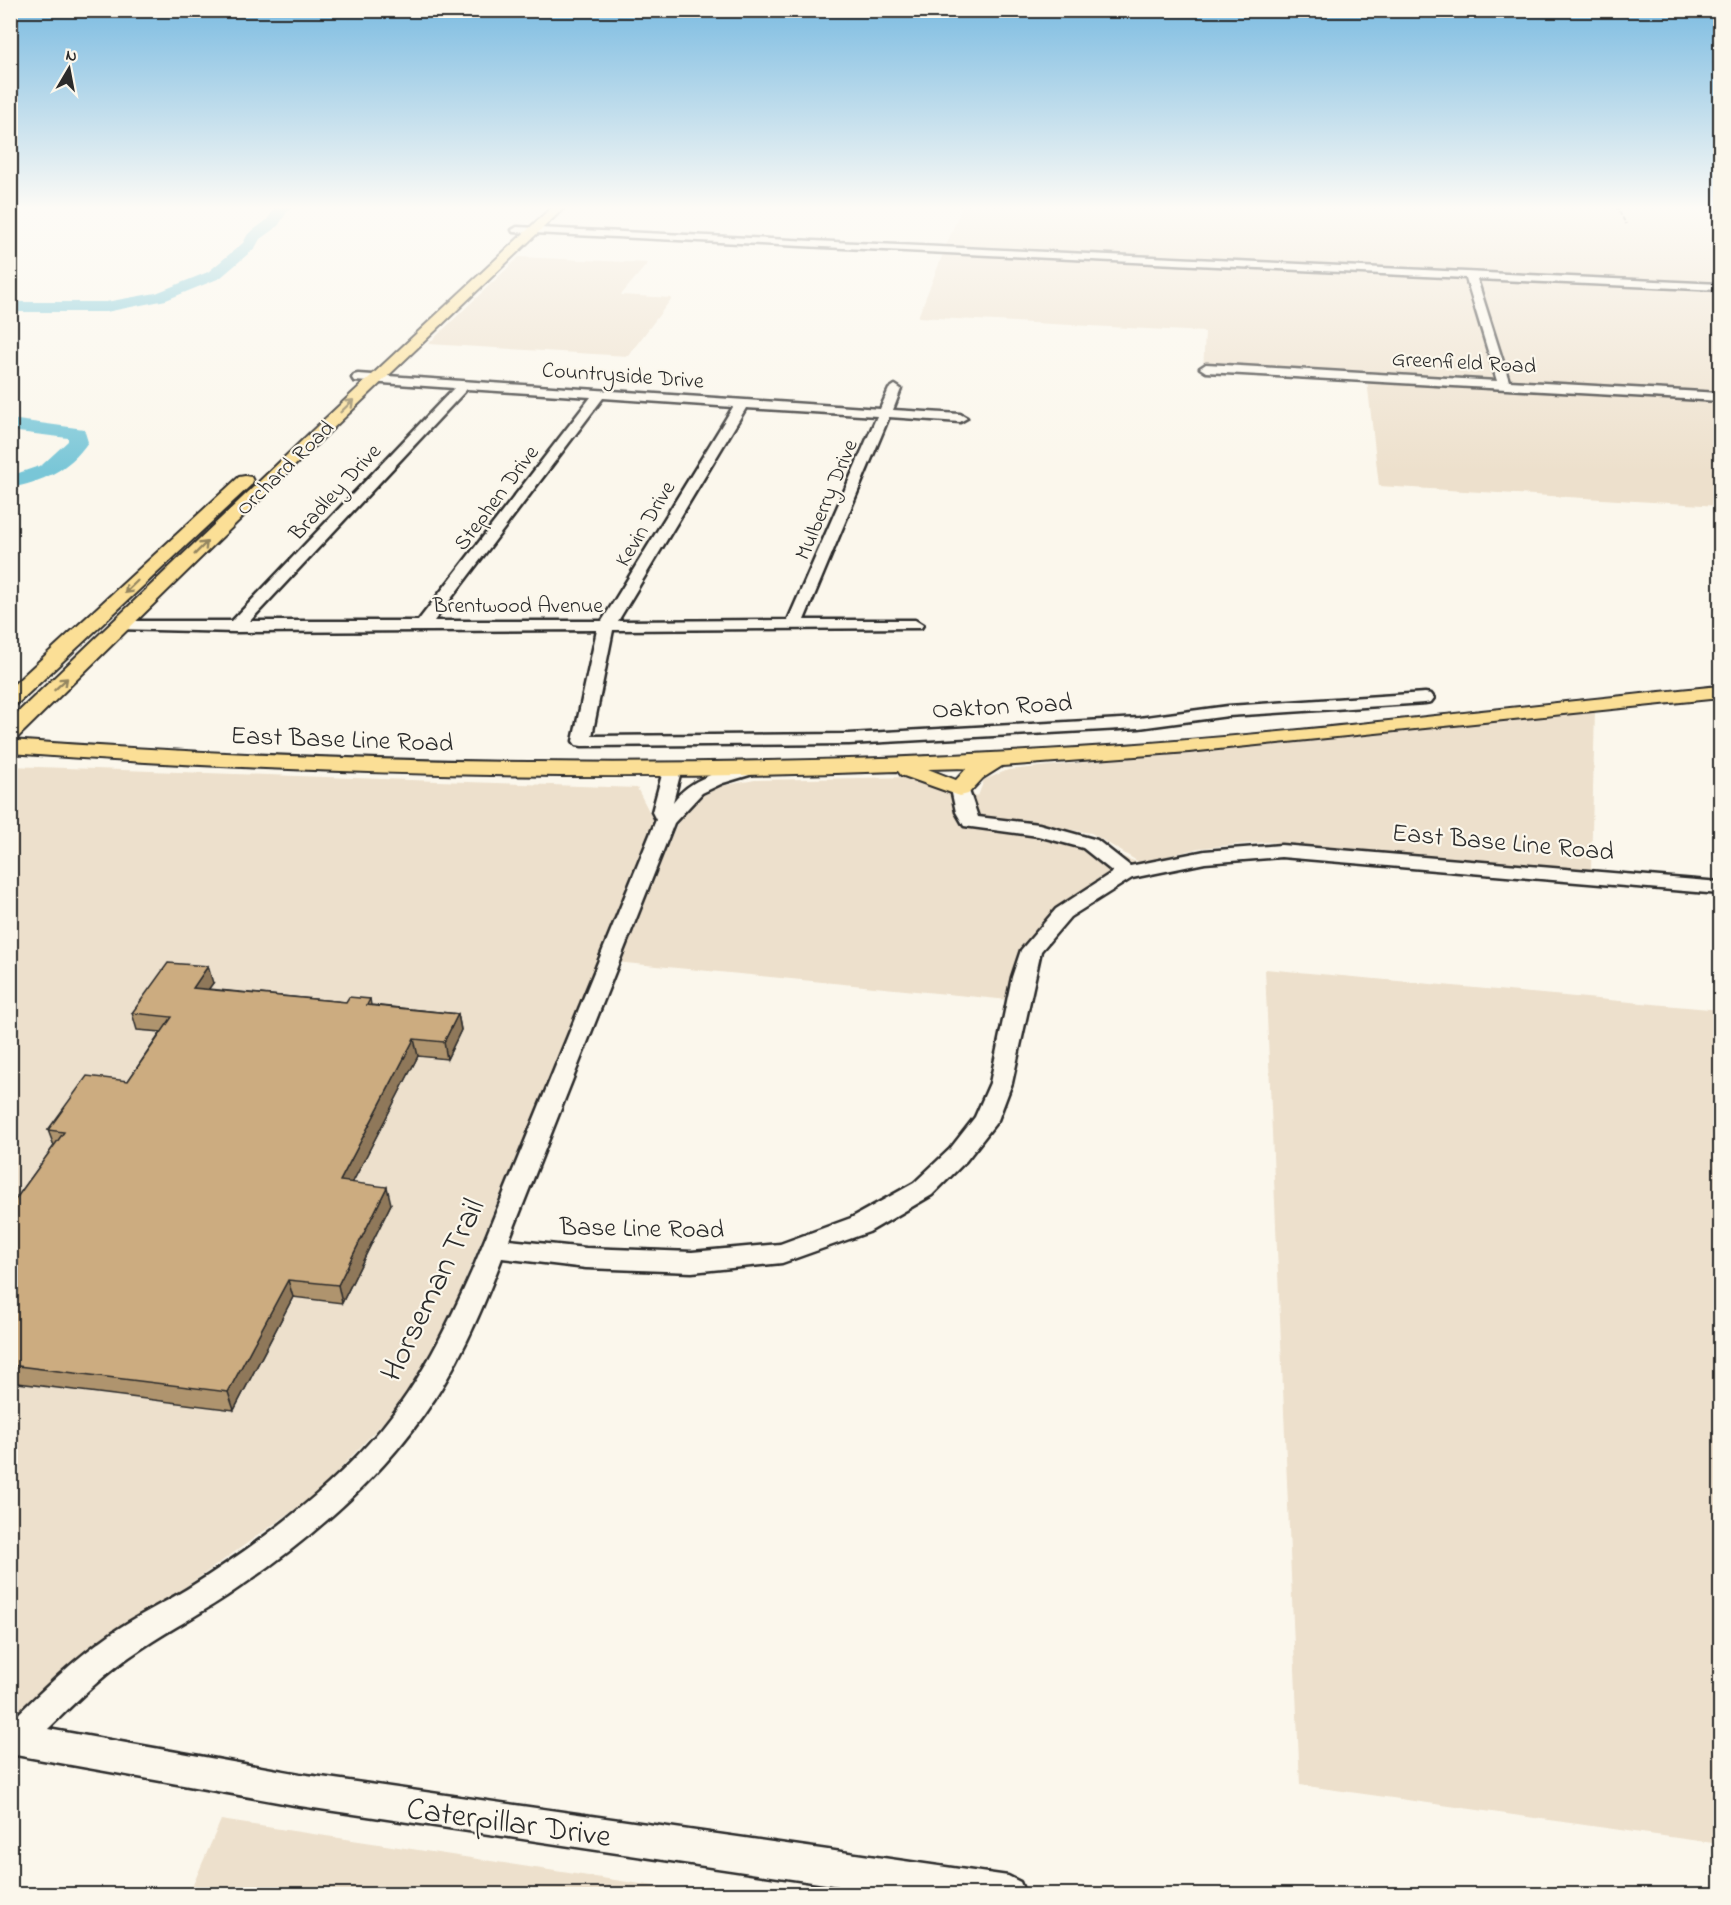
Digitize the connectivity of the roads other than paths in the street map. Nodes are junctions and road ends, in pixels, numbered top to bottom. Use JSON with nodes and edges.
{"nodes":[{"id":1,"x":447,"y":295,"type":"edge"},
{"id":2,"x":466,"y":295,"type":"edge"},
{"id":3,"x":1476,"y":295,"type":"edge"},
{"id":4,"x":1206,"y":368,"type":"dead end"},
{"id":5,"x":358,"y":378,"type":"junction"},
{"id":6,"x":376,"y":379,"type":"junction"},
{"id":7,"x":464,"y":384,"type":"junction"},
{"id":8,"x":1504,"y":384,"type":"junction"},
{"id":9,"x":896,"y":389,"type":"dead end"},
{"id":10,"x":600,"y":394,"type":"junction"},
{"id":11,"x":1720,"y":397,"type":"edge"},
{"id":12,"x":742,"y":403,"type":"junction"},
{"id":13,"x":885,"y":413,"type":"junction"},
{"id":14,"x":960,"y":418,"type":"dead end"},
{"id":15,"x":122,"y":626,"type":"junction"},
{"id":16,"x":422,"y":626,"type":"junction"},
{"id":17,"x":794,"y":626,"type":"junction"},
{"id":18,"x":915,"y":626,"type":"dead end"},
{"id":19,"x":235,"y":627,"type":"junction"},
{"id":20,"x":606,"y":627,"type":"junction"},
{"id":21,"x":1720,"y":692,"type":"edge"},
{"id":22,"x":1425,"y":698,"type":"dead end"},
{"id":23,"x":10,"y":700,"type":"edge"},
{"id":24,"x":15,"y":728,"type":"edge"},
{"id":25,"x":582,"y":741,"type":"joint"},
{"id":26,"x":10,"y":746,"type":"edge"},
{"id":27,"x":996,"y":760,"type":"junction"},
{"id":28,"x":874,"y":766,"type":"junction"},
{"id":29,"x":747,"y":770,"type":"junction"},
{"id":30,"x":672,"y":771,"type":"junction"},
{"id":31,"x":960,"y":789,"type":"junction"},
{"id":32,"x":666,"y":820,"type":"junction"},
{"id":33,"x":1281,"y":851,"type":"joint"},
{"id":34,"x":1126,"y":873,"type":"junction"},
{"id":35,"x":1720,"y":888,"type":"edge"},
{"id":36,"x":493,"y":1248,"type":"junction"},
{"id":37,"x":13,"y":1738,"type":"edge"},
{"id":38,"x":1008,"y":1894,"type":"edge"}],
"edges":[{"from":1,"to":5,"type":"main road","name":"Orchard Road"},
{"from":2,"to":6,"type":"main road","name":"Orchard Road"},
{"from":3,"to":8,"type":"street"},
{"from":4,"to":8,"type":"street","name":"Greenfield Road"},
{"from":5,"to":6,"type":"street","name":"Countryside Drive"},
{"from":5,"to":23,"type":"main road","name":"Orchard Road","one_way":true},
{"from":6,"to":7,"type":"street","name":"Countryside Drive"},
{"from":15,"to":6,"type":"main road","name":"Orchard Road","one_way":true},
{"from":7,"to":10,"type":"street","name":"Countryside Drive"},
{"from":7,"to":19,"type":"street","name":"Bradley Drive"},
{"from":8,"to":11,"type":"street","name":"Greenfield Road"},
{"from":9,"to":13,"type":"street","name":"Mulberry Drive"},
{"from":10,"to":12,"type":"street","name":"Countryside Drive"},
{"from":10,"to":16,"type":"street","name":"Stephen Drive"},
{"from":12,"to":13,"type":"street","name":"Countryside Drive"},
{"from":12,"to":20,"type":"street","name":"Kevin Drive"},
{"from":13,"to":14,"type":"street","name":"Countryside Drive"},
{"from":13,"to":17,"type":"street","name":"Mulberry Drive"},
{"from":15,"to":19,"type":"street","name":"Brentwood Avenue"},
{"from":24,"to":15,"type":"main road","name":"Orchard Road","one_way":true},
{"from":16,"to":19,"type":"street","name":"Brentwood Avenue"},
{"from":16,"to":20,"type":"street","name":"Brentwood Avenue"},
{"from":17,"to":18,"type":"street","name":"Brentwood Avenue"},
{"from":17,"to":20,"type":"street","name":"Brentwood Avenue"},
{"from":20,"to":25,"type":"street","name":"Kevin Drive"},
{"from":21,"to":27,"type":"main road"},
{"from":22,"to":25,"type":"street","name":"Oakton Road"},
{"from":26,"to":30,"type":"main road","name":"East Base Line Road"},
{"from":27,"to":28,"type":"main road"},
{"from":27,"to":31,"type":"main road"},
{"from":28,"to":29,"type":"main road","name":"East Base Line Road"},
{"from":28,"to":31,"type":"main road"},
{"from":29,"to":30,"type":"main road","name":"East Base Line Road"},
{"from":29,"to":32,"type":"street","name":"Horseman Trail"},
{"from":30,"to":32,"type":"street","name":"Horseman Trail"},
{"from":31,"to":34,"type":"street"},
{"from":32,"to":36,"type":"street","name":"Horseman Trail"},
{"from":33,"to":34,"type":"street","name":"Base Line Road"},
{"from":33,"to":35,"type":"street","name":"East Base Line Road"},
{"from":34,"to":36,"type":"street","name":"Base Line Road"},
{"from":36,"to":37,"type":"street","name":"Horseman Trail"},
{"from":37,"to":38,"type":"street","name":"Caterpillar Drive"}]}
